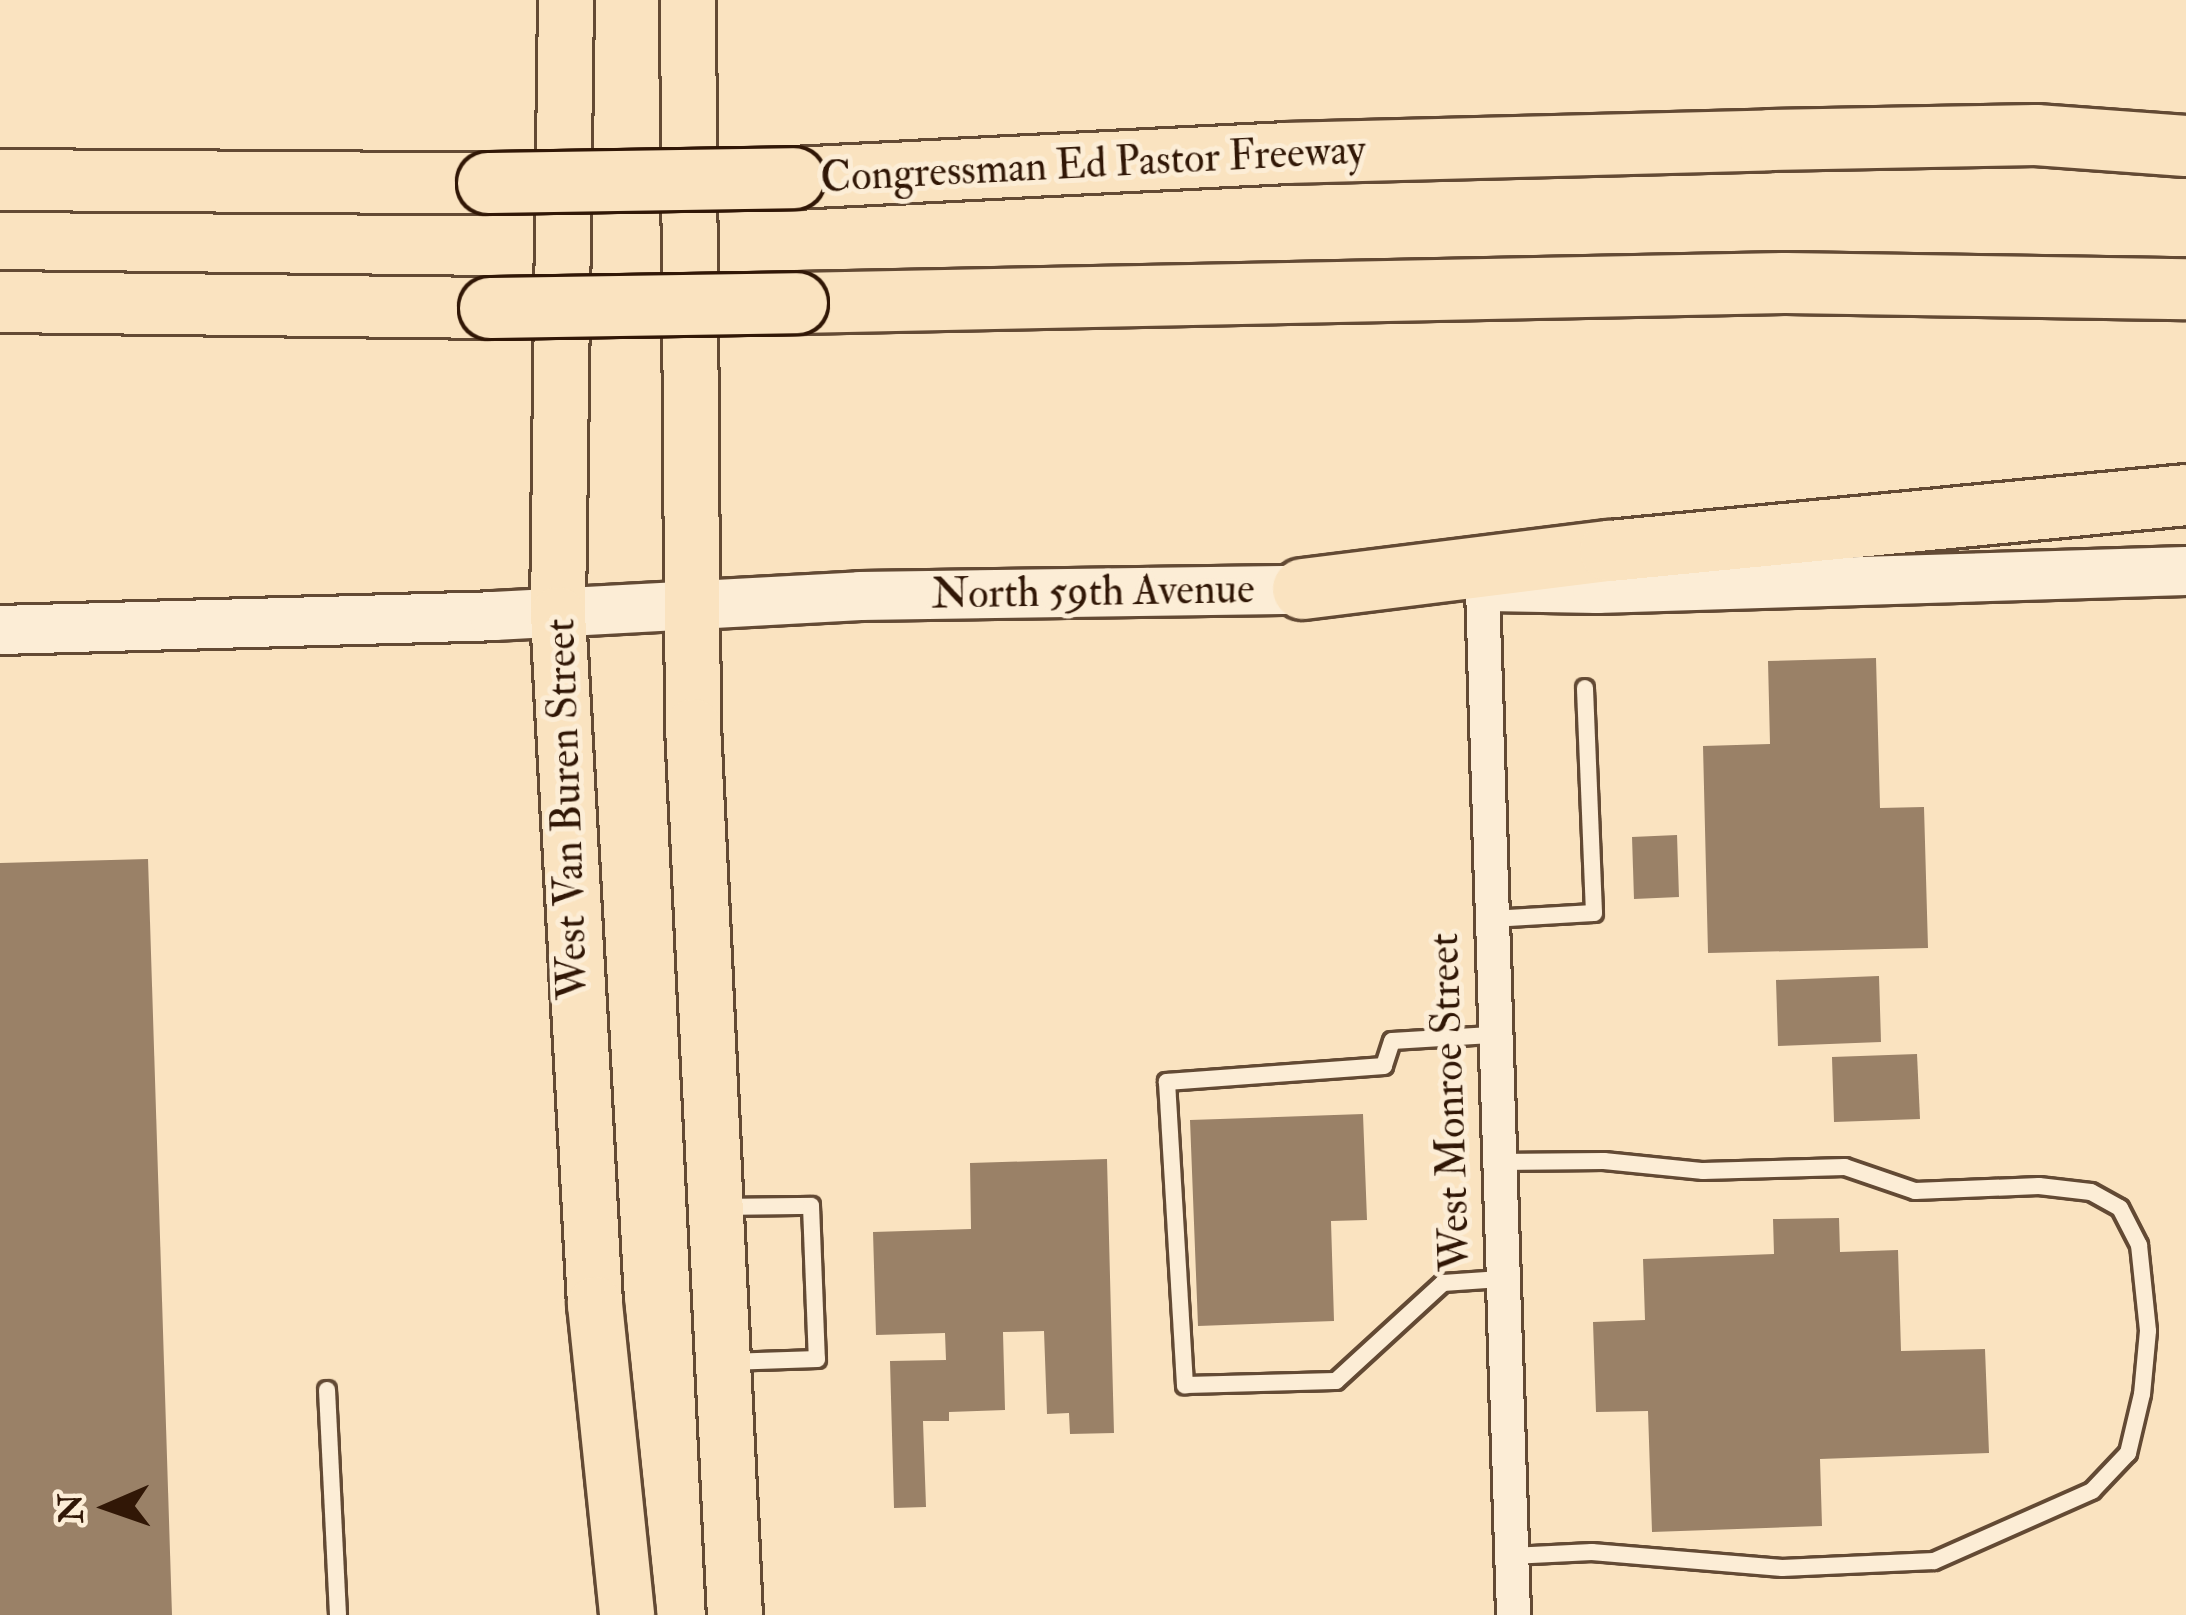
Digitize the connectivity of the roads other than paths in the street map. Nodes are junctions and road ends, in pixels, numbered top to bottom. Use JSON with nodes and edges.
{"nodes":[{"id":1,"x":566,"y":0,"type":"edge"},
{"id":2,"x":688,"y":0,"type":"edge"},
{"id":3,"x":2186,"y":146,"type":"edge"},
{"id":4,"x":0,"y":180,"type":"edge"},
{"id":5,"x":2186,"y":289,"type":"edge"},
{"id":6,"x":0,"y":302,"type":"edge"},
{"id":7,"x":2186,"y":495,"type":"edge"},
{"id":8,"x":2186,"y":571,"type":"edge"},
{"id":9,"x":1482,"y":587,"type":"junction"},
{"id":10,"x":1303,"y":589,"type":"junction"},
{"id":11,"x":690,"y":606,"type":"junction"},
{"id":12,"x":558,"y":614,"type":"junction"},
{"id":13,"x":0,"y":630,"type":"edge"},
{"id":14,"x":1585,"y":688,"type":"dead end"},
{"id":15,"x":1490,"y":919,"type":"junction"},
{"id":16,"x":1491,"y":1035,"type":"junction"},
{"id":17,"x":1496,"y":1162,"type":"junction"},
{"id":18,"x":714,"y":1207,"type":"junction"},
{"id":19,"x":1501,"y":1280,"type":"junction"},
{"id":20,"x":721,"y":1362,"type":"junction"},
{"id":21,"x":327,"y":1390,"type":"dead end"},
{"id":22,"x":1511,"y":1556,"type":"junction"},
{"id":23,"x":338,"y":1615,"type":"edge"},
{"id":24,"x":627,"y":1615,"type":"edge"},
{"id":25,"x":735,"y":1615,"type":"edge"},
{"id":26,"x":1513,"y":1615,"type":"edge"}],
"edges":[{"from":1,"to":12,"type":"main road","name":"West Van Buren Street"},
{"from":2,"to":11,"type":"main road"},
{"from":3,"to":4,"type":"highway","name":"Congressman Ed Pastor Freeway","bridge":true},
{"from":5,"to":6,"type":"highway","bridge":true},
{"from":7,"to":10,"type":"highway"},
{"from":8,"to":9,"type":"main road","name":"North 59th Avenue"},
{"from":9,"to":10,"type":"main road","name":"North 59th Avenue"},
{"from":9,"to":15,"type":"street","name":"West Monroe Street"},
{"from":10,"to":11,"type":"main road","name":"North 59th Avenue"},
{"from":11,"to":12,"type":"main road","name":"North 59th Avenue"},
{"from":11,"to":18,"type":"main road"},
{"from":12,"to":13,"type":"main road","name":"North 59th Avenue"},
{"from":12,"to":24,"type":"main road","name":"West Van Buren Street"},
{"from":14,"to":15,"type":"lane"},
{"from":15,"to":16,"type":"street","name":"West Monroe Street"},
{"from":16,"to":17,"type":"street","name":"West Monroe Street"},
{"from":16,"to":19,"type":"lane"},
{"from":17,"to":19,"type":"street","name":"West Monroe Street"},
{"from":17,"to":22,"type":"lane"},
{"from":18,"to":20,"type":"main road"},
{"from":18,"to":20,"type":"lane"},
{"from":19,"to":22,"type":"street","name":"West Monroe Street"},
{"from":20,"to":25,"type":"main road"},
{"from":21,"to":23,"type":"lane"},
{"from":22,"to":26,"type":"street","name":"West Monroe Street"}]}
